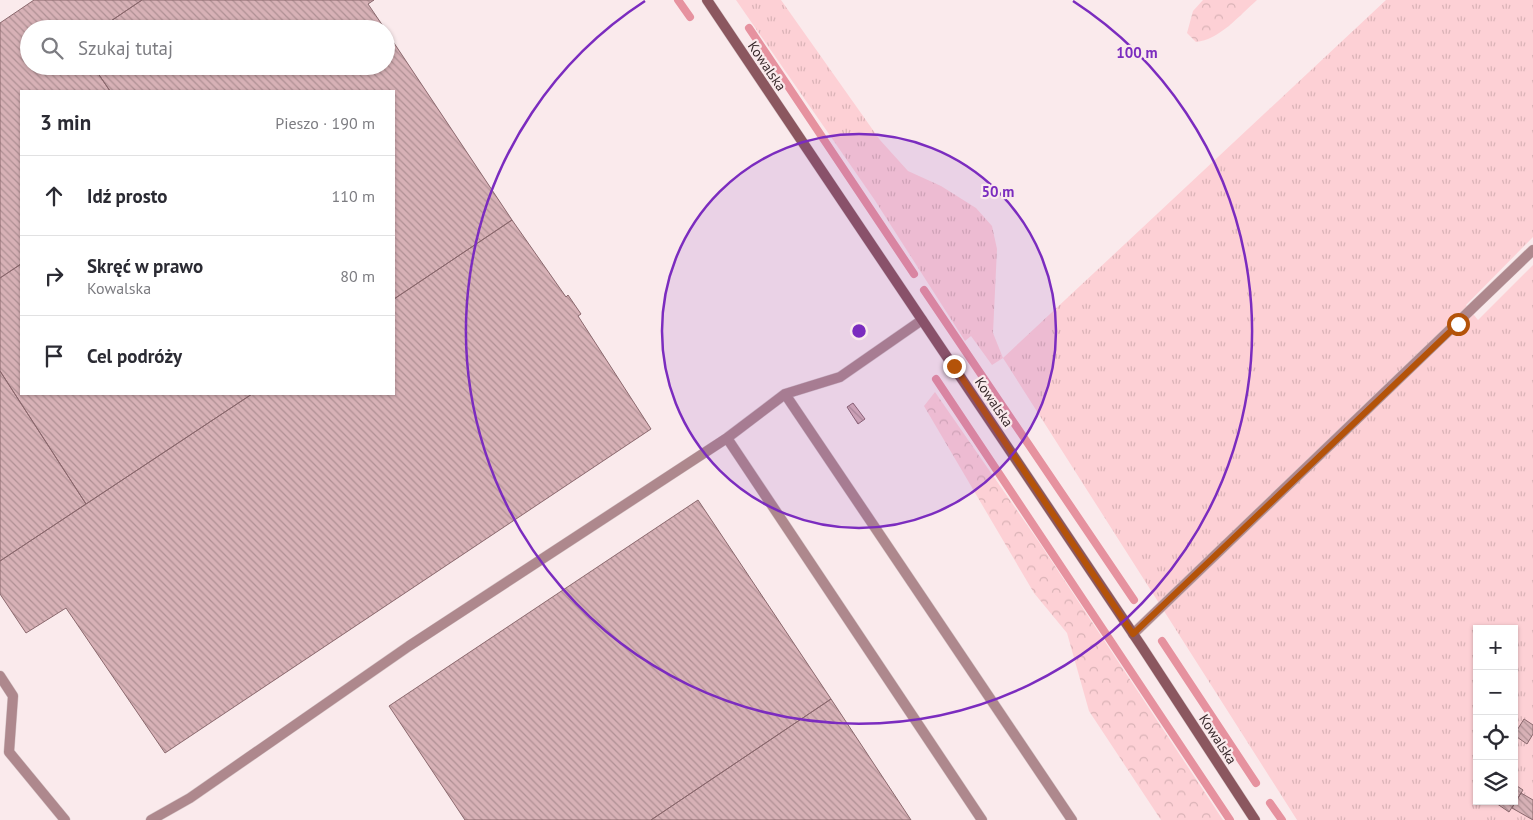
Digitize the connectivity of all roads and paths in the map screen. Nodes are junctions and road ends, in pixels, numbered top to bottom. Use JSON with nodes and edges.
{"nodes":[{"id":1,"x":707,"y":0,"type":"edge"},
{"id":2,"x":1533,"y":250,"type":"edge"},
{"id":3,"x":922,"y":320,"type":"junction"},
{"id":4,"x":785,"y":394,"type":"junction"},
{"id":5,"x":727,"y":438,"type":"junction"},
{"id":6,"x":1133,"y":634,"type":"junction"},
{"id":7,"x":0,"y":676,"type":"edge"},
{"id":8,"x":4,"y":752,"type":"edge"},
{"id":9,"x":65,"y":820,"type":"edge"},
{"id":10,"x":151,"y":820,"type":"edge"},
{"id":11,"x":982,"y":820,"type":"edge"},
{"id":12,"x":1072,"y":820,"type":"edge"},
{"id":13,"x":1255,"y":820,"type":"edge"}],
"edges":[{"from":1,"to":3,"type":"street","name":"Kowalska"},
{"from":2,"to":6,"type":"lane"},
{"from":3,"to":4,"type":"lane"},
{"from":3,"to":6,"type":"street","name":"Kowalska"},
{"from":4,"to":5,"type":"lane"},
{"from":4,"to":12,"type":"lane"},
{"from":5,"to":10,"type":"lane"},
{"from":5,"to":11,"type":"lane"},
{"from":6,"to":13,"type":"street","name":"Kowalska"},
{"from":7,"to":8,"type":"lane"},
{"from":8,"to":9,"type":"lane"}]}
